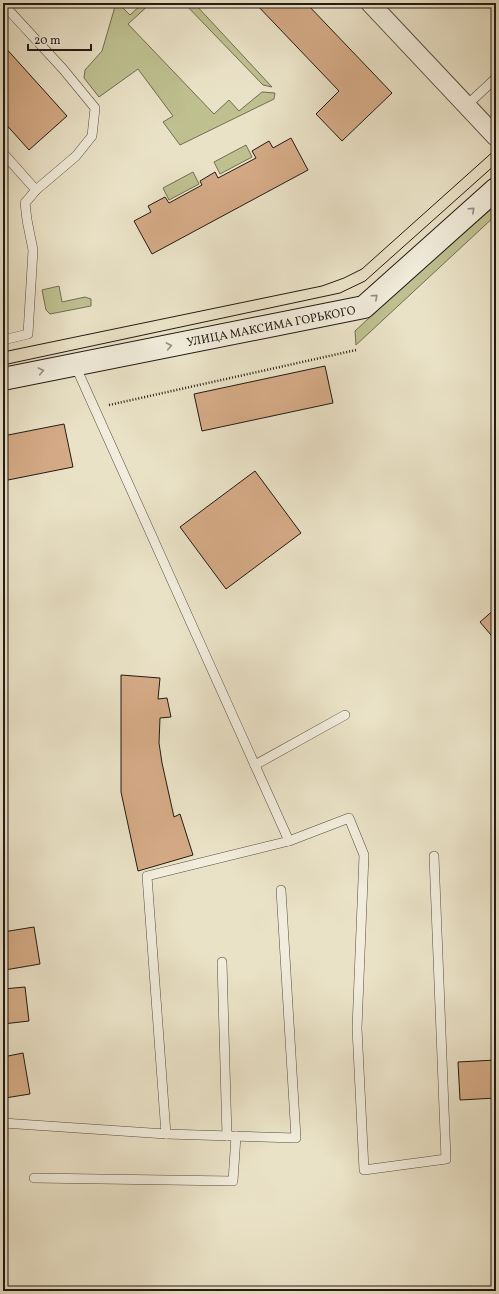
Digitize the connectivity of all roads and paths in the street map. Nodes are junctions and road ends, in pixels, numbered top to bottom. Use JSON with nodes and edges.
{"nodes":[{"id":1,"x":370,"y":3,"type":"edge"},
{"id":2,"x":3,"y":4,"type":"edge"},
{"id":3,"x":496,"y":78,"type":"edge"},
{"id":4,"x":467,"y":105,"type":"junction"},
{"id":5,"x":496,"y":137,"type":"edge"},
{"id":6,"x":3,"y":153,"type":"edge"},
{"id":7,"x":496,"y":188,"type":"edge"},
{"id":8,"x":36,"y":190,"type":"junction"},
{"id":9,"x":3,"y":340,"type":"edge"},
{"id":10,"x":356,"y":350,"type":"dead end"},
{"id":11,"x":75,"y":365,"type":"junction"},
{"id":12,"x":3,"y":379,"type":"edge"},
{"id":13,"x":94,"y":408,"type":"junction"},
{"id":14,"x":345,"y":715,"type":"dead end"},
{"id":15,"x":255,"y":765,"type":"junction"},
{"id":16,"x":289,"y":841,"type":"junction"},
{"id":17,"x":434,"y":856,"type":"dead end"},
{"id":18,"x":281,"y":890,"type":"dead end"},
{"id":19,"x":222,"y":962,"type":"dead end"},
{"id":20,"x":3,"y":1123,"type":"edge"},
{"id":21,"x":166,"y":1134,"type":"junction"},
{"id":22,"x":232,"y":1136,"type":"junction"},
{"id":23,"x":34,"y":1178,"type":"dead end"}],
"edges":[{"from":1,"to":4,"type":"street"},
{"from":2,"to":8,"type":"lane"},
{"from":3,"to":4,"type":"lane"},
{"from":4,"to":5,"type":"street"},
{"from":6,"to":8,"type":"lane"},
{"from":11,"to":7,"type":"street","name":"УЛИЦА МАКСИМА ГОРЬКОГО","one_way":true},
{"from":8,"to":9,"type":"lane"},
{"from":10,"to":13,"type":"path"},
{"from":12,"to":11,"type":"street","name":"УЛИЦА МАКСИМА ГОРЬКОГО","one_way":true},
{"from":11,"to":13,"type":"lane"},
{"from":13,"to":15,"type":"lane"},
{"from":14,"to":15,"type":"lane"},
{"from":15,"to":16,"type":"lane"},
{"from":16,"to":17,"type":"lane"},
{"from":16,"to":21,"type":"lane"},
{"from":18,"to":22,"type":"lane"},
{"from":19,"to":22,"type":"lane"},
{"from":20,"to":21,"type":"lane"},
{"from":21,"to":22,"type":"lane"},
{"from":22,"to":23,"type":"lane"}]}
